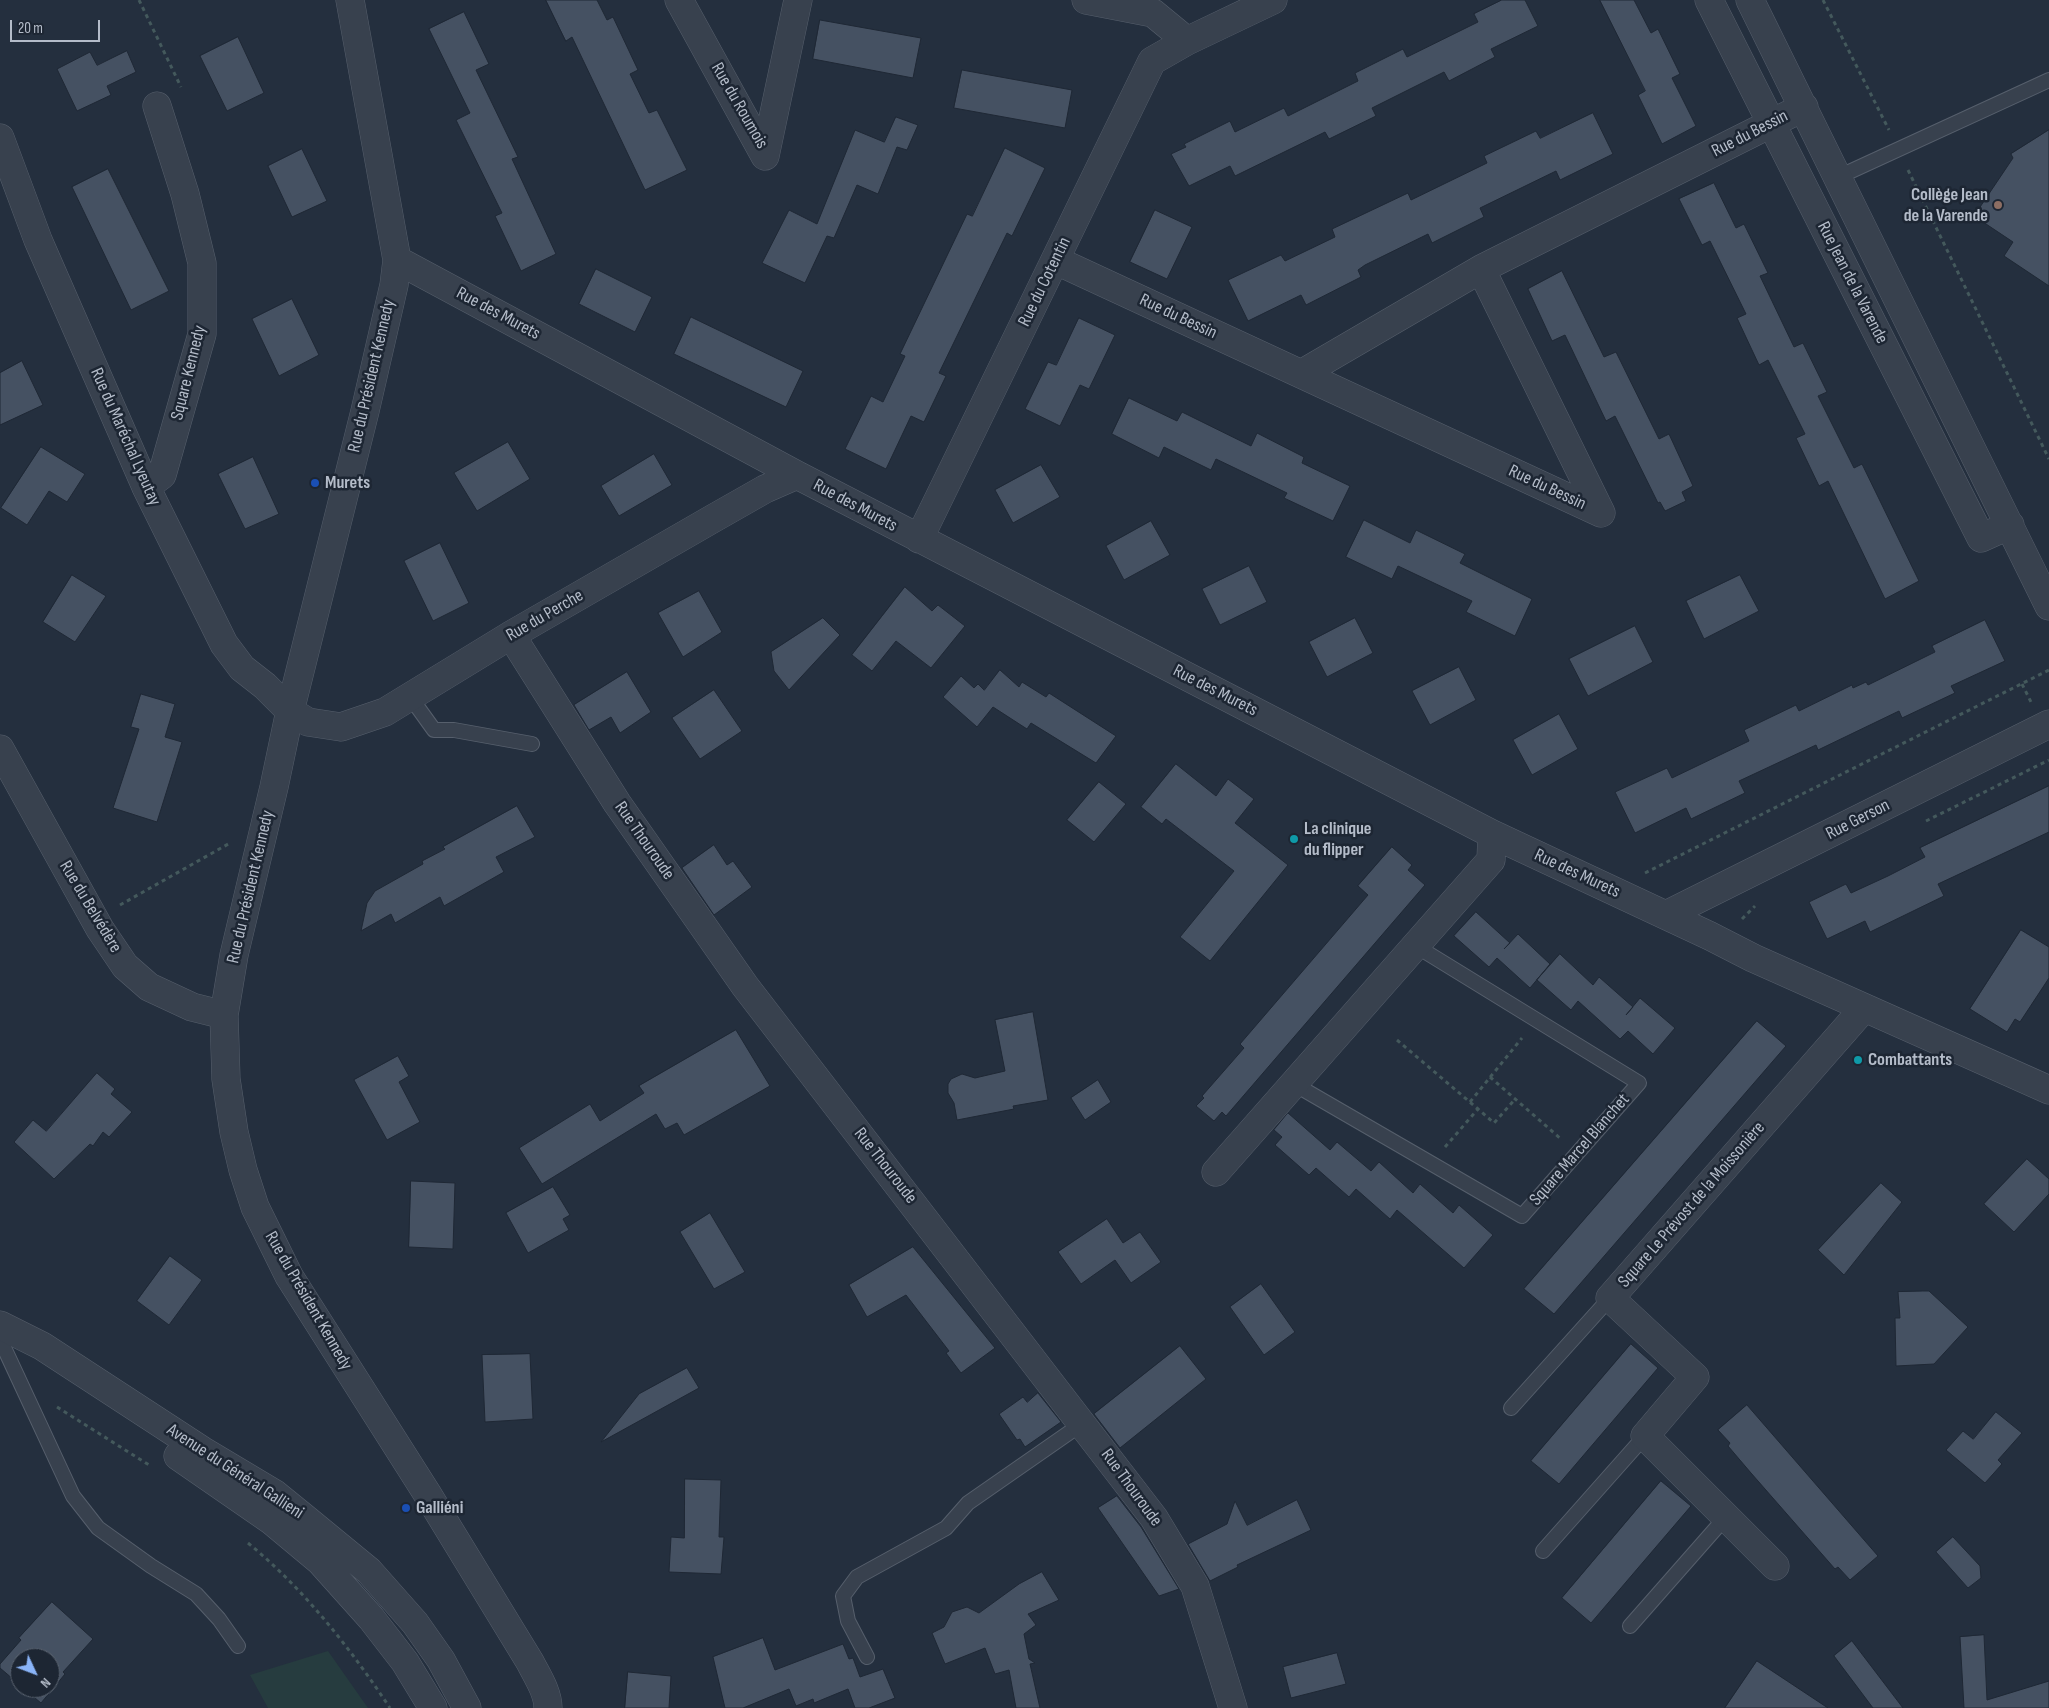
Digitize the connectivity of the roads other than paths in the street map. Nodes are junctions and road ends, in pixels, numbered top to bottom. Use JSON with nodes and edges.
{"nodes":[{"id":1,"x":350,"y":0,"type":"edge"},
{"id":2,"x":679,"y":0,"type":"edge"},
{"id":3,"x":798,"y":0,"type":"edge"},
{"id":4,"x":1086,"y":0,"type":"edge"},
{"id":5,"x":1273,"y":0,"type":"edge"},
{"id":6,"x":1709,"y":0,"type":"edge"},
{"id":7,"x":1750,"y":0,"type":"edge"},
{"id":8,"x":1187,"y":41,"type":"junction"},
{"id":9,"x":2049,"y":80,"type":"edge"},
{"id":10,"x":157,"y":106,"type":"road end"},
{"id":11,"x":1804,"y":107,"type":"junction"},
{"id":12,"x":1771,"y":124,"type":"junction"},
{"id":13,"x":0,"y":138,"type":"edge"},
{"id":14,"x":1836,"y":178,"type":"junction"},
{"id":15,"x":397,"y":260,"type":"junction"},
{"id":16,"x":1055,"y":260,"type":"junction"},
{"id":17,"x":1481,"y":269,"type":"junction"},
{"id":18,"x":1301,"y":374,"type":"junction"},
{"id":19,"x":797,"y":475,"type":"junction"},
{"id":20,"x":146,"y":487,"type":"junction"},
{"id":21,"x":2010,"y":525,"type":"junction"},
{"id":22,"x":919,"y":539,"type":"junction"},
{"id":23,"x":2049,"y":606,"type":"edge"},
{"id":24,"x":512,"y":635,"type":"junction"},
{"id":25,"x":411,"y":698,"type":"junction"},
{"id":26,"x":290,"y":710,"type":"junction"},
{"id":27,"x":2049,"y":724,"type":"edge"},
{"id":28,"x":532,"y":744,"type":"dead end"},
{"id":29,"x":0,"y":750,"type":"edge"},
{"id":30,"x":1492,"y":834,"type":"junction"},
{"id":31,"x":1666,"y":915,"type":"junction"},
{"id":32,"x":1416,"y":946,"type":"junction"},
{"id":33,"x":1864,"y":1008,"type":"junction"},
{"id":34,"x":224,"y":1015,"type":"junction"},
{"id":35,"x":1294,"y":1084,"type":"junction"},
{"id":36,"x":2047,"y":1086,"type":"edge"},
{"id":37,"x":1216,"y":1172,"type":"dead end"},
{"id":38,"x":1610,"y":1298,"type":"junction"},
{"id":39,"x":0,"y":1327,"type":"edge"},
{"id":40,"x":0,"y":1339,"type":"edge"},
{"id":41,"x":1511,"y":1408,"type":"dead end"},
{"id":42,"x":1083,"y":1423,"type":"junction"},
{"id":43,"x":1644,"y":1436,"type":"junction"},
{"id":44,"x":1725,"y":1518,"type":"junction"},
{"id":45,"x":1543,"y":1551,"type":"dead end"},
{"id":46,"x":1775,"y":1566,"type":"dead end"},
{"id":47,"x":1630,"y":1626,"type":"dead end"},
{"id":48,"x":238,"y":1646,"type":"dead end"},
{"id":49,"x":868,"y":1657,"type":"dead end"},
{"id":50,"x":433,"y":1708,"type":"edge"},
{"id":51,"x":467,"y":1708,"type":"edge"},
{"id":52,"x":548,"y":1708,"type":"edge"},
{"id":53,"x":1233,"y":1708,"type":"edge"}],
"edges":[{"from":1,"to":15,"type":"street","name":"Rue du Président Kennedy"},
{"from":2,"to":3,"type":"street","name":"Rue du Roumois"},
{"from":4,"to":8,"type":"street"},
{"from":5,"to":8,"type":"street"},
{"from":6,"to":12,"type":"street","name":"Rue Jean de la Varende"},
{"from":7,"to":11,"type":"street","name":"Rue Jean de la Varende"},
{"from":8,"to":16,"type":"street","name":"Rue du Cotentin"},
{"from":9,"to":14,"type":"lane"},
{"from":10,"to":20,"type":"street","name":"Square Kennedy"},
{"from":11,"to":12,"type":"street","name":"Rue du Bessin"},
{"from":11,"to":14,"type":"street","name":"Rue Jean de la Varende"},
{"from":12,"to":17,"type":"street","name":"Rue du Bessin"},
{"from":12,"to":21,"type":"street","name":"Rue Jean de la Varende"},
{"from":13,"to":20,"type":"street","name":"Rue du Maréchal Lyeutay"},
{"from":14,"to":21,"type":"street","name":"Rue Jean de la Varende"},
{"from":15,"to":19,"type":"street","name":"Rue des Murets"},
{"from":15,"to":26,"type":"street","name":"Rue du Président Kennedy"},
{"from":16,"to":18,"type":"street","name":"Rue du Bessin"},
{"from":16,"to":22,"type":"street","name":"Rue du Cotentin"},
{"from":17,"to":18,"type":"street","name":"Rue du Bessin"},
{"from":17,"to":18,"type":"street","name":"Rue du Bessin"},
{"from":19,"to":22,"type":"street","name":"Rue des Murets"},
{"from":19,"to":24,"type":"street","name":"Rue du Perche"},
{"from":20,"to":26,"type":"street","name":"Rue du Maréchal Lyeutay"},
{"from":21,"to":23,"type":"street","name":"Rue Jean de la Varende"},
{"from":22,"to":30,"type":"street","name":"Rue des Murets"},
{"from":24,"to":25,"type":"street","name":"Rue du Perche"},
{"from":24,"to":42,"type":"street","name":"Rue Thouroude"},
{"from":25,"to":26,"type":"street","name":"Rue du Perche"},
{"from":25,"to":28,"type":"lane"},
{"from":26,"to":34,"type":"street","name":"Rue du Président Kennedy"},
{"from":27,"to":31,"type":"street","name":"Rue Gerson"},
{"from":29,"to":34,"type":"street","name":"Rue du Belvédère"},
{"from":30,"to":31,"type":"street","name":"Rue des Murets"},
{"from":30,"to":32,"type":"street"},
{"from":31,"to":33,"type":"street","name":"Rue des Murets"},
{"from":32,"to":35,"type":"street"},
{"from":32,"to":35,"type":"lane","name":"Square Marcel Blanchet"},
{"from":33,"to":36,"type":"street","name":"Rue des Murets"},
{"from":33,"to":38,"type":"street","name":"Square Le Prévost de la Moissonière"},
{"from":34,"to":52,"type":"street","name":"Rue du Président Kennedy"},
{"from":35,"to":37,"type":"street"},
{"from":38,"to":41,"type":"lane"},
{"from":38,"to":43,"type":"street","name":"Square Le Prévost de la Moissonière"},
{"from":39,"to":50,"type":"street","name":"Avenue du Général Gallieni"},
{"from":39,"to":51,"type":"street","name":"Avenue du Général Gallieni"},
{"from":40,"to":48,"type":"lane"},
{"from":42,"to":49,"type":"lane"},
{"from":42,"to":53,"type":"street","name":"Rue Thouroude"},
{"from":43,"to":44,"type":"street"},
{"from":43,"to":45,"type":"lane"},
{"from":44,"to":46,"type":"street"},
{"from":44,"to":47,"type":"lane"}]}
